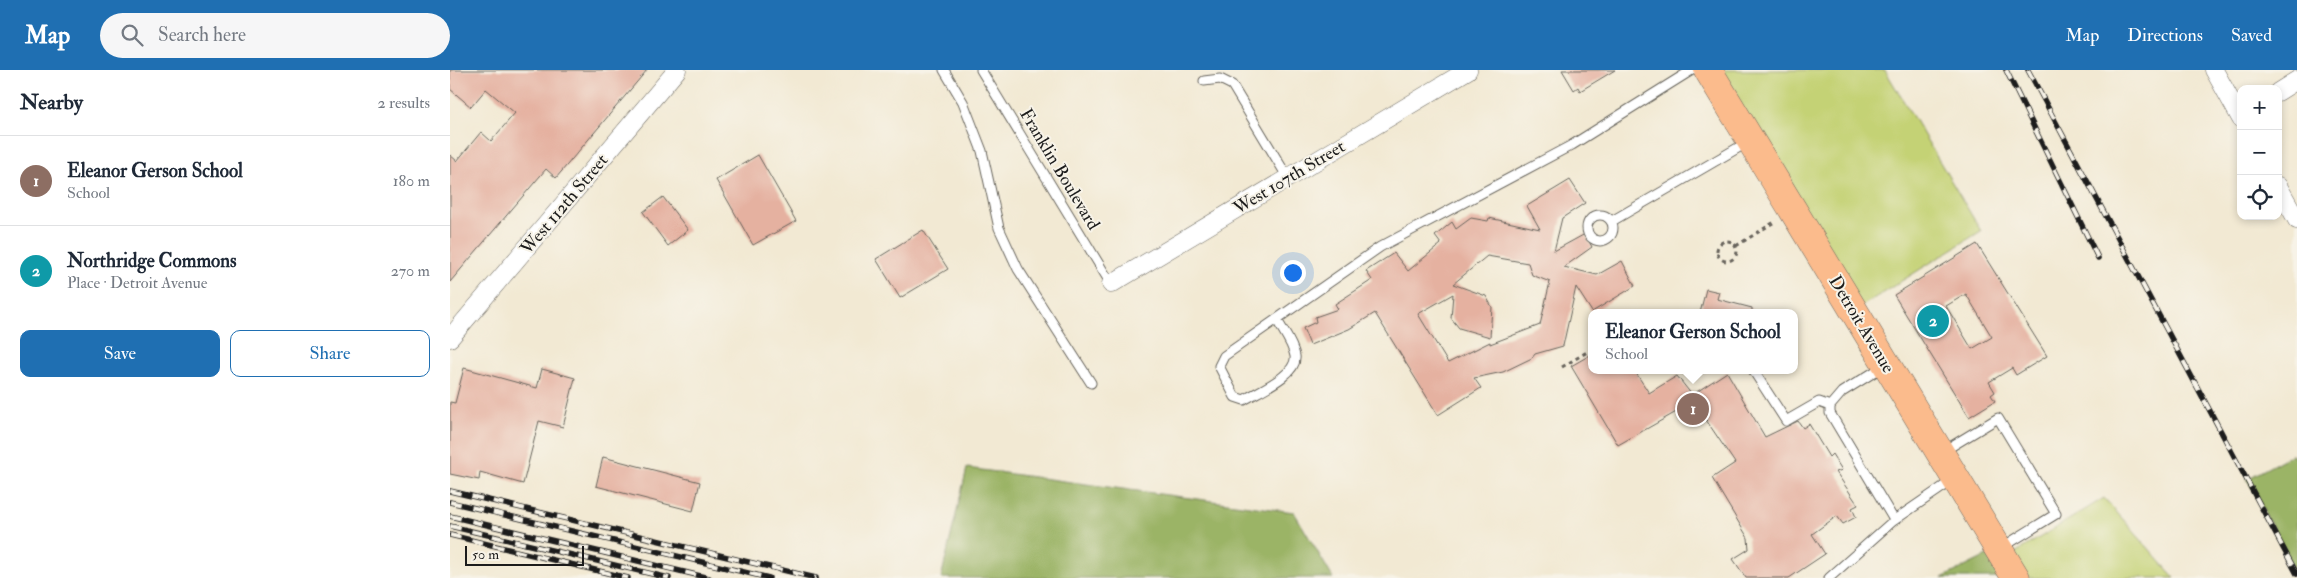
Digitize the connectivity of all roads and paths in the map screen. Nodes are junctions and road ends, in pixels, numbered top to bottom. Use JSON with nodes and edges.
{"nodes":[{"id":1,"x":677,"y":70,"type":"edge"},
{"id":2,"x":944,"y":70,"type":"edge"},
{"id":3,"x":981,"y":70,"type":"edge"},
{"id":4,"x":1468,"y":70,"type":"edge"},
{"id":5,"x":1692,"y":70,"type":"edge"},
{"id":6,"x":1708,"y":70,"type":"edge"},
{"id":7,"x":2214,"y":70,"type":"edge"},
{"id":8,"x":2297,"y":80,"type":"edge"},
{"id":9,"x":1204,"y":81,"type":"dead end"},
{"id":10,"x":2282,"y":89,"type":"edge"},
{"id":11,"x":2237,"y":112,"type":"edge"},
{"id":12,"x":1750,"y":140,"type":"junction"},
{"id":13,"x":1288,"y":178,"type":"junction"},
{"id":14,"x":2282,"y":193,"type":"edge"},
{"id":15,"x":2297,"y":220,"type":"edge"},
{"id":16,"x":1612,"y":221,"type":"dead end"},
{"id":17,"x":1776,"y":221,"type":"dead end"},
{"id":18,"x":1736,"y":246,"type":"junction"},
{"id":19,"x":1111,"y":284,"type":"joint"},
{"id":20,"x":1278,"y":320,"type":"junction"},
{"id":21,"x":450,"y":338,"type":"edge"},
{"id":22,"x":1588,"y":351,"type":"edge"},
{"id":23,"x":1886,"y":364,"type":"junction"},
{"id":24,"x":1562,"y":367,"type":"dead end"},
{"id":25,"x":1756,"y":374,"type":"edge"},
{"id":26,"x":1091,"y":383,"type":"dead end"},
{"id":27,"x":1830,"y":406,"type":"junction"},
{"id":28,"x":1940,"y":453,"type":"junction"},
{"id":29,"x":1956,"y":478,"type":"junction"},
{"id":30,"x":1894,"y":520,"type":"junction"},
{"id":31,"x":1999,"y":550,"type":"junction"},
{"id":32,"x":1829,"y":578,"type":"edge"},
{"id":33,"x":2016,"y":578,"type":"edge"}],
"edges":[{"from":1,"to":21,"type":"street","name":"West 112th Street"},
{"from":2,"to":26,"type":"lane"},
{"from":3,"to":19,"type":"lane","name":"Franklin Boulevard"},
{"from":4,"to":13,"type":"street","name":"West 107th Street"},
{"from":5,"to":20,"type":"lane"},
{"from":6,"to":12,"type":"main road","name":"Detroit Avenue"},
{"from":7,"to":11,"type":"street"},
{"from":8,"to":10,"type":"street"},
{"from":9,"to":13,"type":"lane"},
{"from":12,"to":16,"type":"lane"},
{"from":12,"to":23,"type":"main road","name":"Detroit Avenue"},
{"from":13,"to":19,"type":"street","name":"West 107th Street"},
{"from":14,"to":15,"type":"street"},
{"from":17,"to":18,"type":"path"},
{"from":18,"to":18,"type":"path"},
{"from":20,"to":20,"type":"lane"},
{"from":22,"to":24,"type":"path"},
{"from":23,"to":27,"type":"lane"},
{"from":23,"to":28,"type":"main road","name":"Detroit Avenue"},
{"from":25,"to":27,"type":"lane"},
{"from":27,"to":30,"type":"lane"},
{"from":28,"to":29,"type":"main road","name":"Detroit Avenue"},
{"from":28,"to":31,"type":"lane"},
{"from":29,"to":30,"type":"lane"},
{"from":29,"to":31,"type":"main road","name":"Detroit Avenue"},
{"from":30,"to":32,"type":"lane"},
{"from":31,"to":33,"type":"main road","name":"Detroit Avenue"}]}
